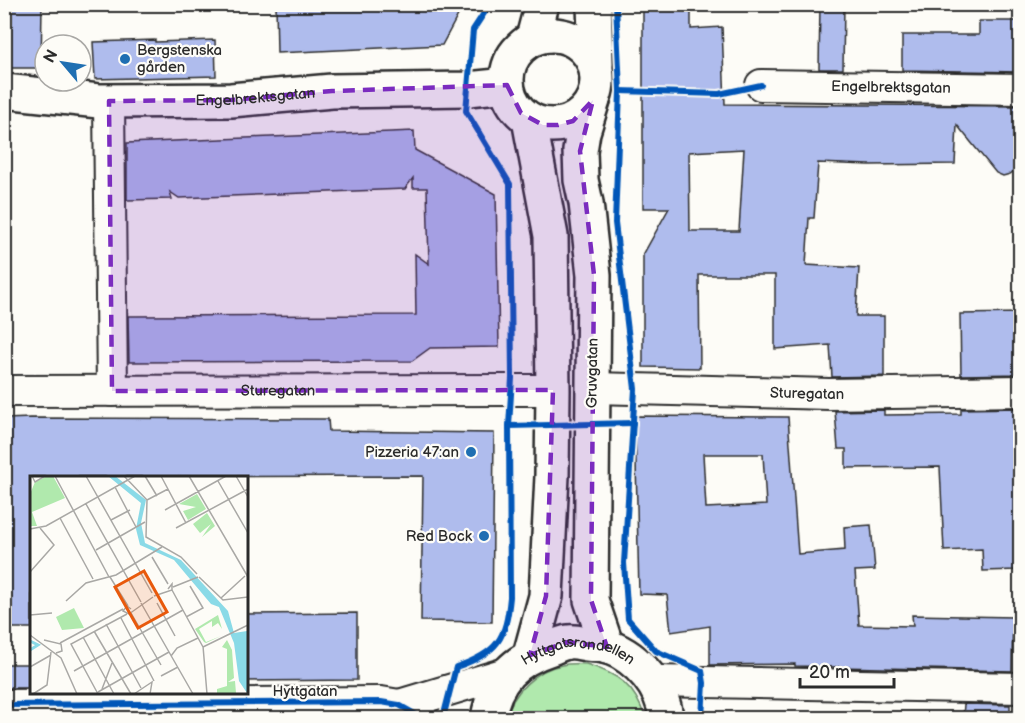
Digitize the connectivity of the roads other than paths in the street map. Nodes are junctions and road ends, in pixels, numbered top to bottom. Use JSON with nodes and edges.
{"nodes":[{"id":1,"x":542,"y":4,"type":"edge"},
{"id":2,"x":594,"y":4,"type":"edge"},
{"id":3,"x":533,"y":38,"type":"junction"},
{"id":4,"x":596,"y":64,"type":"junction"},
{"id":5,"x":507,"y":85,"type":"junction"},
{"id":6,"x":761,"y":86,"type":"dead end"},
{"id":7,"x":1020,"y":89,"type":"edge"},
{"id":8,"x":4,"y":91,"type":"edge"},
{"id":9,"x":593,"y":100,"type":"junction"},
{"id":10,"x":109,"y":101,"type":"junction"},
{"id":11,"x":529,"y":119,"type":"junction"},
{"id":12,"x":593,"y":388,"type":"junction"},
{"id":13,"x":553,"y":390,"type":"junction"},
{"id":14,"x":4,"y":391,"type":"edge"},
{"id":15,"x":112,"y":391,"type":"junction"},
{"id":16,"x":1020,"y":391,"type":"edge"},
{"id":17,"x":607,"y":646,"type":"junction"},
{"id":18,"x":520,"y":663,"type":"junction"},
{"id":19,"x":652,"y":681,"type":"junction"},
{"id":20,"x":1020,"y":688,"type":"edge"},
{"id":21,"x":4,"y":705,"type":"edge"},
{"id":22,"x":411,"y":712,"type":"edge"},
{"id":23,"x":488,"y":718,"type":"edge"},
{"id":24,"x":666,"y":718,"type":"edge"}],
"edges":[{"from":1,"to":3,"type":"main road"},
{"from":2,"to":4,"type":"main road"},
{"from":3,"to":4,"type":"main road"},
{"from":3,"to":5,"type":"main road"},
{"from":4,"to":9,"type":"main road"},
{"from":5,"to":10,"type":"main road","name":"Engelbrektsgatan"},
{"from":5,"to":11,"type":"main road"},
{"from":6,"to":7,"type":"street","name":"Engelbrektsgatan"},
{"from":8,"to":10,"type":"main road","name":"Engelbrektsgatan"},
{"from":9,"to":11,"type":"main road"},
{"from":9,"to":12,"type":"main road","name":"Gruvgatan"},
{"from":10,"to":15,"type":"street"},
{"from":11,"to":13,"type":"main road"},
{"from":12,"to":16,"type":"street","name":"Sturegatan"},
{"from":12,"to":17,"type":"main road","name":"Gruvgatan"},
{"from":13,"to":15,"type":"street","name":"Sturegatan"},
{"from":13,"to":18,"type":"main road"},
{"from":14,"to":15,"type":"street","name":"Sturegatan"},
{"from":17,"to":18,"type":"main road","name":"Hyttgatsrondellen"},
{"from":17,"to":19,"type":"main road","name":"Hyttgatsrondellen"},
{"from":18,"to":22,"type":"street","name":"Hyttgatan"},
{"from":18,"to":23,"type":"main road","name":"Hyttgatsrondellen"},
{"from":19,"to":20,"type":"street"},
{"from":19,"to":24,"type":"main road","name":"Hyttgatsrondellen"},
{"from":21,"to":22,"type":"street","name":"Hyttgatan"}]}
